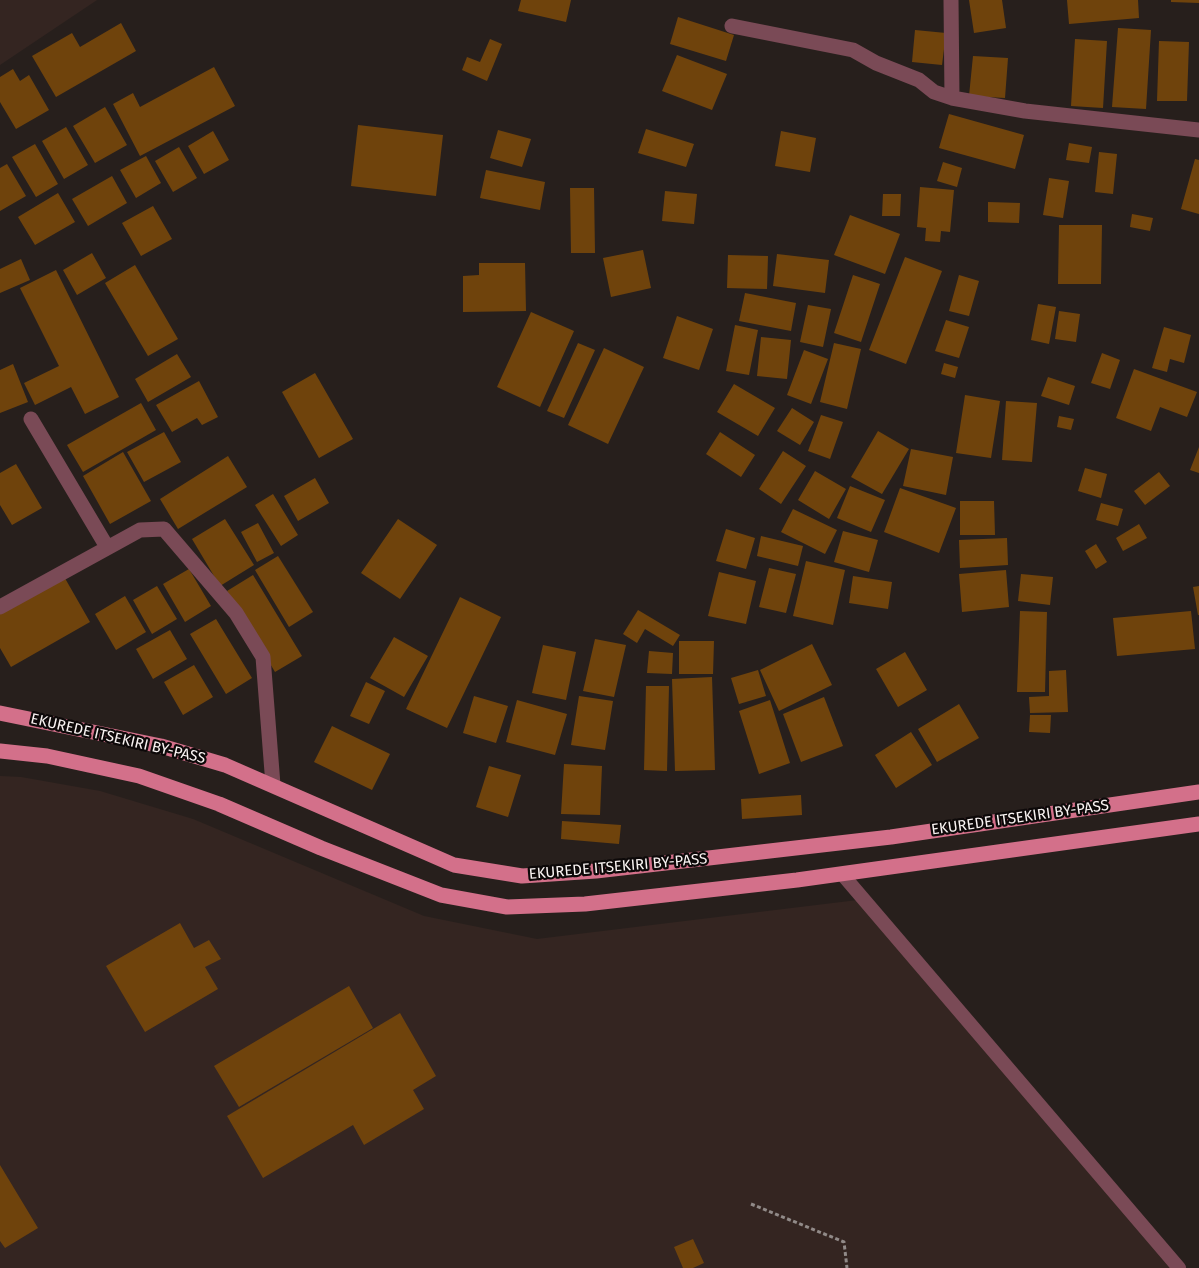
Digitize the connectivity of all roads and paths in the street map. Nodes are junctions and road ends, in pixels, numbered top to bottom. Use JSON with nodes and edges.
{"nodes":[{"id":1,"x":951,"y":0,"type":"edge"},
{"id":2,"x":732,"y":26,"type":"dead end"},
{"id":3,"x":952,"y":98,"type":"junction"},
{"id":4,"x":1199,"y":130,"type":"edge"},
{"id":5,"x":31,"y":419,"type":"dead end"},
{"id":6,"x":107,"y":547,"type":"junction"},
{"id":7,"x":0,"y":606,"type":"edge"},
{"id":8,"x":0,"y":713,"type":"edge"},
{"id":9,"x":0,"y":751,"type":"edge"},
{"id":10,"x":273,"y":785,"type":"junction"},
{"id":11,"x":1199,"y":792,"type":"edge"},
{"id":12,"x":1199,"y":824,"type":"edge"},
{"id":13,"x":842,"y":874,"type":"junction"},
{"id":14,"x":751,"y":1204,"type":"dead end"},
{"id":15,"x":847,"y":1268,"type":"edge"},
{"id":16,"x":1179,"y":1268,"type":"edge"}],
"edges":[{"from":1,"to":3,"type":"street"},
{"from":2,"to":3,"type":"street"},
{"from":3,"to":4,"type":"street"},
{"from":5,"to":6,"type":"street"},
{"from":6,"to":7,"type":"street"},
{"from":6,"to":10,"type":"street"},
{"from":8,"to":10,"type":"main road","name":"EKUREDE ITSEKIRI BY-PASS"},
{"from":9,"to":13,"type":"main road","name":"EKUREDE ITSEKIRI BY-PASS"},
{"from":10,"to":11,"type":"main road","name":"EKUREDE ITSEKIRI BY-PASS"},
{"from":12,"to":13,"type":"main road","name":"EKUREDE ITSEKIRI BY-PASS"},
{"from":13,"to":16,"type":"lane"},
{"from":14,"to":15,"type":"path"}]}
